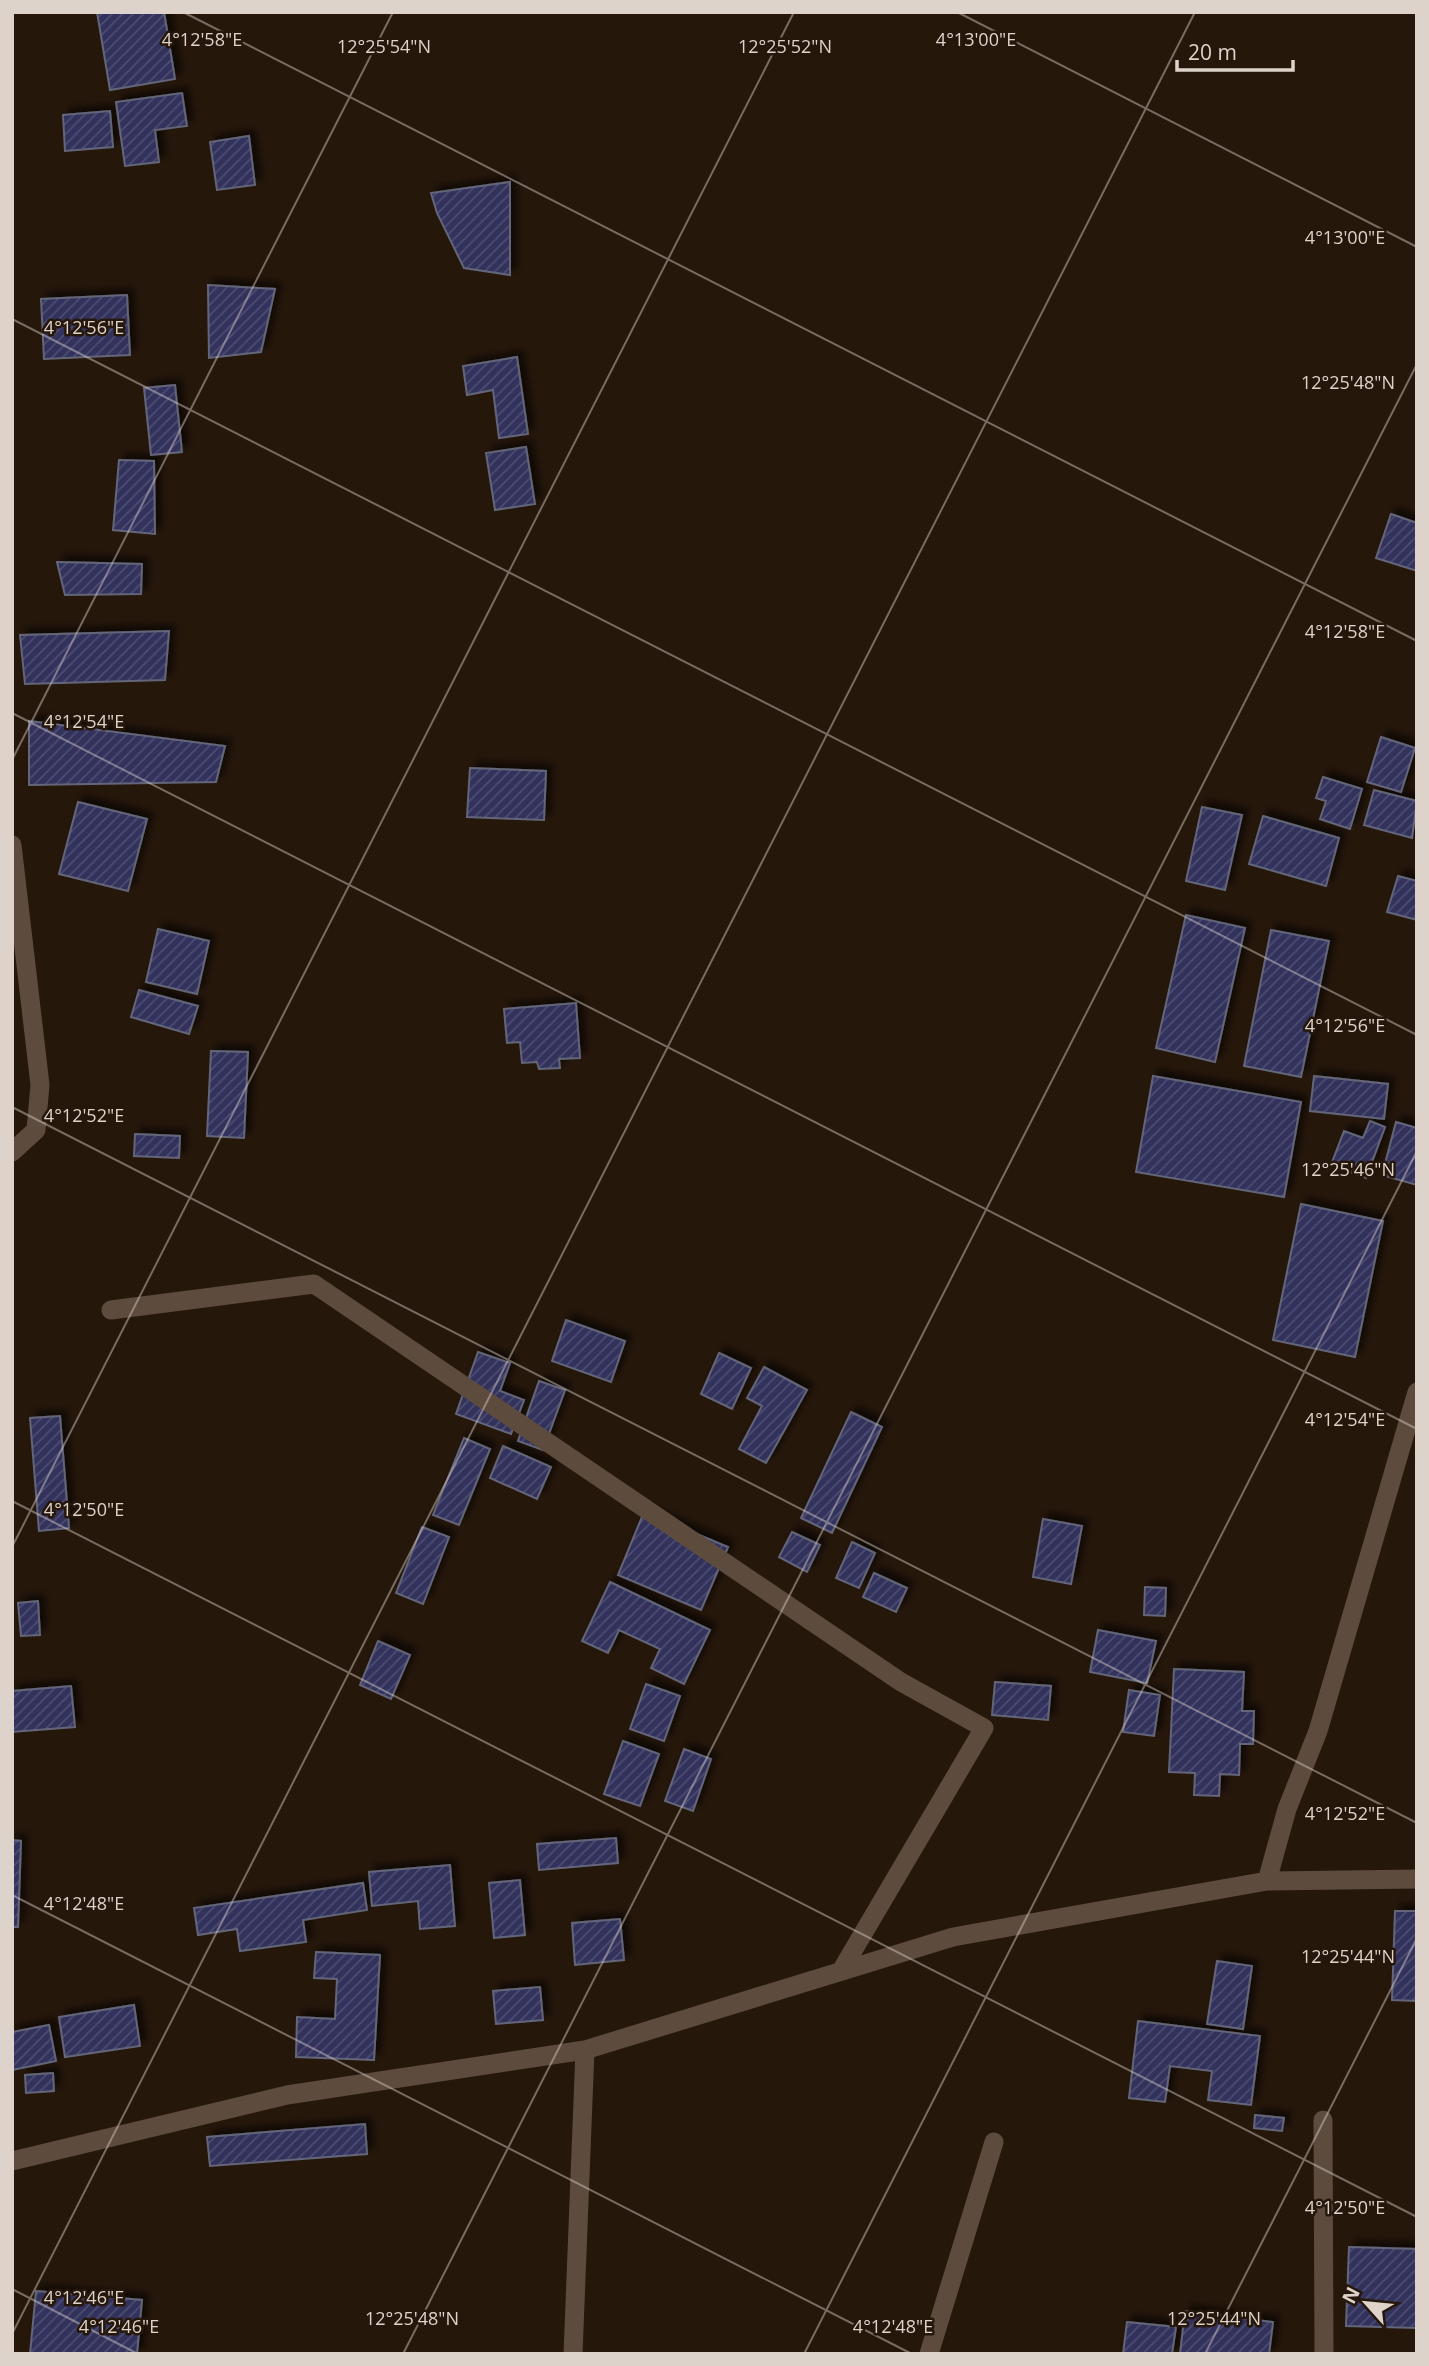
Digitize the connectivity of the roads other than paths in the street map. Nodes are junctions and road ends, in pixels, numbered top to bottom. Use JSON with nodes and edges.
{"nodes":[{"id":1,"x":12,"y":845,"type":"edge"},
{"id":2,"x":12,"y":1152,"type":"edge"},
{"id":3,"x":111,"y":1310,"type":"dead end"},
{"id":4,"x":1417,"y":1392,"type":"edge"},
{"id":5,"x":1417,"y":1879,"type":"edge"},
{"id":6,"x":1267,"y":1881,"type":"junction"},
{"id":7,"x":841,"y":1971,"type":"junction"},
{"id":8,"x":585,"y":2050,"type":"junction"},
{"id":9,"x":1322,"y":2120,"type":"dead end"},
{"id":10,"x":994,"y":2142,"type":"dead end"},
{"id":11,"x":12,"y":2161,"type":"edge"},
{"id":12,"x":573,"y":2354,"type":"edge"},
{"id":13,"x":929,"y":2354,"type":"edge"},
{"id":14,"x":1324,"y":2354,"type":"edge"}],
"edges":[{"from":1,"to":2,"type":"street"},
{"from":3,"to":7,"type":"street"},
{"from":4,"to":6,"type":"street"},
{"from":5,"to":6,"type":"street"},
{"from":6,"to":7,"type":"street"},
{"from":7,"to":8,"type":"street"},
{"from":8,"to":11,"type":"street"},
{"from":8,"to":12,"type":"street"},
{"from":9,"to":14,"type":"street"},
{"from":10,"to":13,"type":"street"}]}
